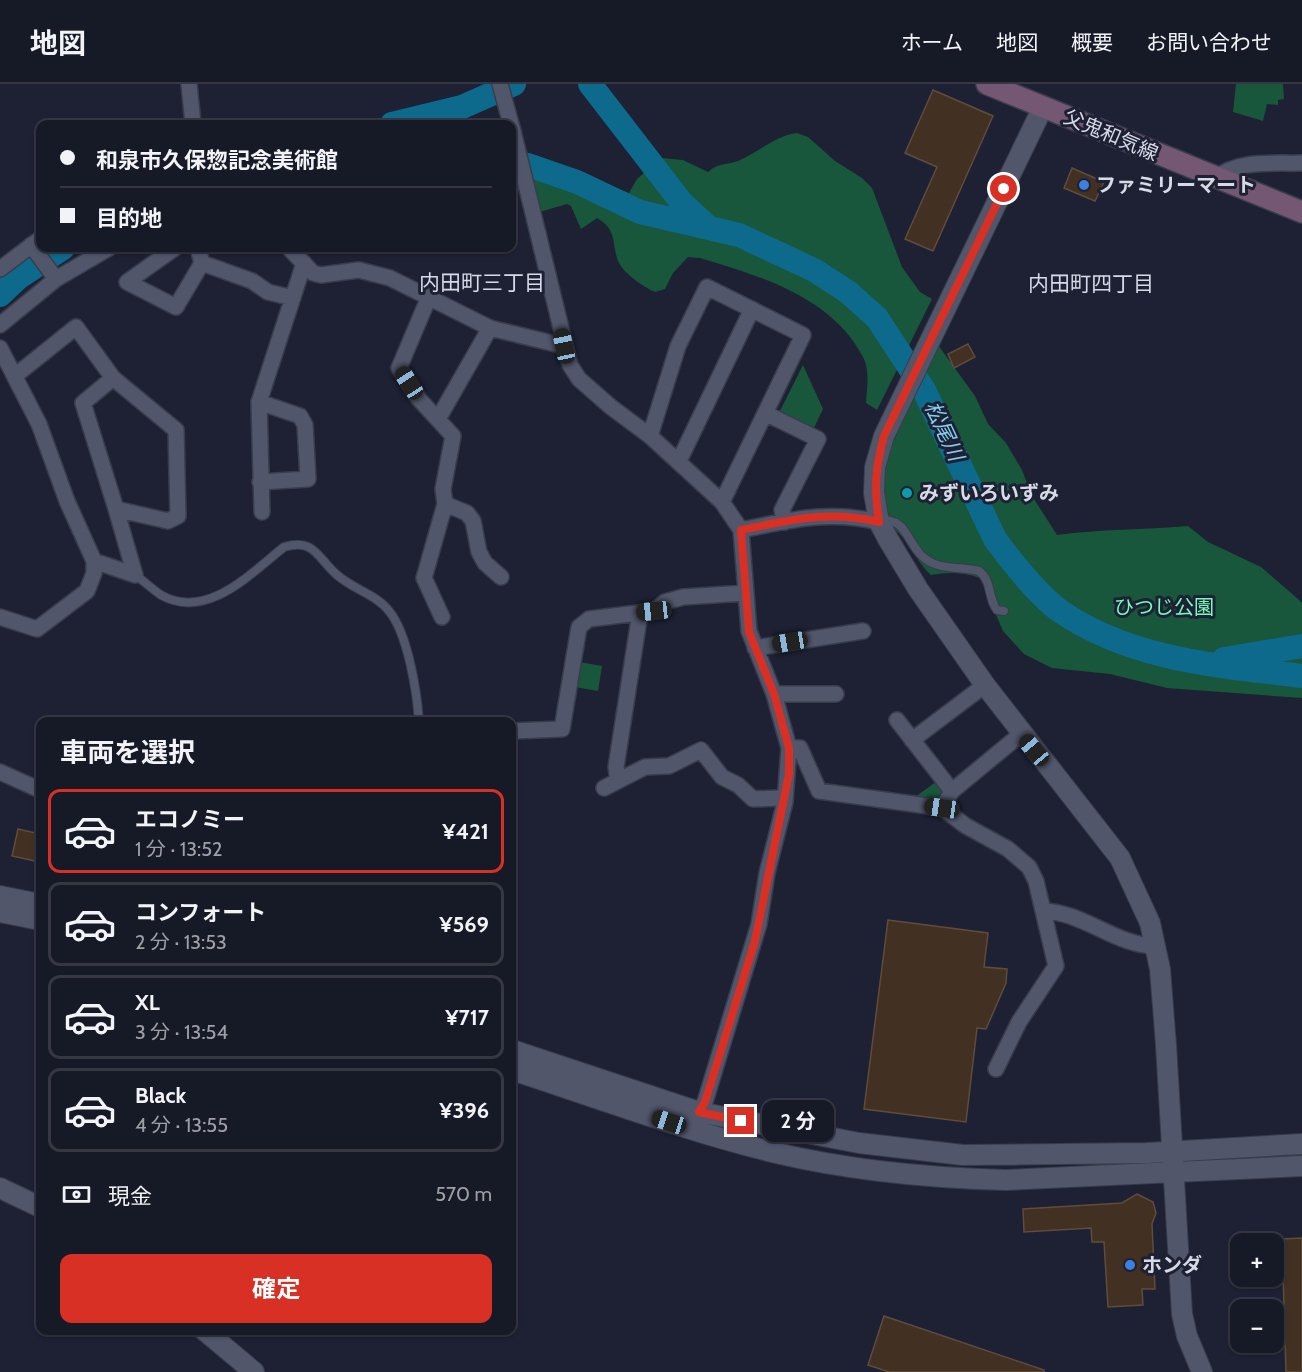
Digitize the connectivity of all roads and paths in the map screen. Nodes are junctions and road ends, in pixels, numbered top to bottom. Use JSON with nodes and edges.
{"nodes":[{"id":1,"x":189,"y":84,"type":"edge"},
{"id":2,"x":500,"y":84,"type":"edge"},
{"id":3,"x":999,"y":86,"type":"edge"},
{"id":4,"x":1043,"y":107,"type":"junction"},
{"id":5,"x":193,"y":120,"type":"edge"},
{"id":6,"x":509,"y":120,"type":"edge"},
{"id":7,"x":516,"y":144,"type":"edge"},
{"id":8,"x":1302,"y":163,"type":"edge"},
{"id":9,"x":1216,"y":178,"type":"junction"},
{"id":10,"x":520,"y":180,"type":"edge"},
{"id":11,"x":1302,"y":212,"type":"edge"},
{"id":12,"x":35,"y":243,"type":"edge"},
{"id":13,"x":40,"y":252,"type":"edge"},
{"id":14,"x":102,"y":252,"type":"edge"},
{"id":15,"x":169,"y":252,"type":"edge"},
{"id":16,"x":199,"y":252,"type":"edge"},
{"id":17,"x":293,"y":252,"type":"edge"},
{"id":18,"x":202,"y":263,"type":"junction"},
{"id":19,"x":304,"y":263,"type":"junction"},
{"id":20,"x":0,"y":269,"type":"edge"},
{"id":21,"x":55,"y":277,"type":"junction"},
{"id":22,"x":429,"y":297,"type":"junction"},
{"id":23,"x":293,"y":298,"type":"junction"},
{"id":24,"x":752,"y":309,"type":"junction"},
{"id":25,"x":0,"y":325,"type":"edge"},
{"id":26,"x":490,"y":328,"type":"junction"},
{"id":27,"x":564,"y":346,"type":"junction"},
{"id":28,"x":0,"y":348,"type":"edge"},
{"id":29,"x":15,"y":375,"type":"junction"},
{"id":30,"x":113,"y":378,"type":"junction"},
{"id":31,"x":259,"y":402,"type":"junction"},
{"id":32,"x":767,"y":414,"type":"junction"},
{"id":33,"x":438,"y":419,"type":"junction"},
{"id":34,"x":650,"y":436,"type":"junction"},
{"id":35,"x":679,"y":461,"type":"junction"},
{"id":36,"x":260,"y":482,"type":"junction"},
{"id":37,"x":722,"y":502,"type":"junction"},
{"id":38,"x":446,"y":504,"type":"junction"},
{"id":39,"x":116,"y":509,"type":"junction"},
{"id":40,"x":262,"y":512,"type":"dead end"},
{"id":41,"x":784,"y":522,"type":"junction"},
{"id":42,"x":879,"y":522,"type":"junction"},
{"id":43,"x":741,"y":530,"type":"junction"},
{"id":44,"x":94,"y":561,"type":"junction"},
{"id":45,"x":135,"y":575,"type":"junction"},
{"id":46,"x":501,"y":577,"type":"dead end"},
{"id":47,"x":745,"y":593,"type":"junction"},
{"id":48,"x":1004,"y":611,"type":"dead end"},
{"id":49,"x":640,"y":613,"type":"junction"},
{"id":50,"x":442,"y":616,"type":"dead end"},
{"id":51,"x":0,"y":617,"type":"edge"},
{"id":52,"x":856,"y":636,"type":"dead end"},
{"id":53,"x":755,"y":648,"type":"junction"},
{"id":54,"x":985,"y":685,"type":"junction"},
{"id":55,"x":774,"y":694,"type":"junction"},
{"id":56,"x":836,"y":694,"type":"dead end"},
{"id":57,"x":419,"y":717,"type":"edge"},
{"id":58,"x":897,"y":720,"type":"dead end"},
{"id":59,"x":516,"y":731,"type":"edge"},
{"id":60,"x":1021,"y":734,"type":"junction"},
{"id":61,"x":912,"y":740,"type":"junction"},
{"id":62,"x":789,"y":748,"type":"junction"},
{"id":63,"x":0,"y":772,"type":"edge"},
{"id":64,"x":618,"y":780,"type":"junction"},
{"id":65,"x":36,"y":788,"type":"edge"},
{"id":66,"x":604,"y":788,"type":"dead end"},
{"id":67,"x":952,"y":791,"type":"junction"},
{"id":68,"x":786,"y":802,"type":"junction"},
{"id":69,"x":942,"y":808,"type":"junction"},
{"id":70,"x":0,"y":896,"type":"edge"},
{"id":71,"x":36,"y":903,"type":"edge"},
{"id":72,"x":1043,"y":911,"type":"junction"},
{"id":73,"x":0,"y":912,"type":"edge"},
{"id":74,"x":36,"y":919,"type":"edge"},
{"id":75,"x":1156,"y":946,"type":"junction"},
{"id":76,"x":516,"y":1051,"type":"edge"},
{"id":77,"x":996,"y":1069,"type":"dead end"},
{"id":78,"x":516,"y":1071,"type":"edge"},
{"id":79,"x":699,"y":1112,"type":"junction"},
{"id":80,"x":1302,"y":1144,"type":"edge"},
{"id":81,"x":1173,"y":1150,"type":"junction"},
{"id":82,"x":1302,"y":1166,"type":"edge"},
{"id":83,"x":1175,"y":1173,"type":"junction"},
{"id":84,"x":0,"y":1188,"type":"edge"},
{"id":85,"x":36,"y":1205,"type":"edge"},
{"id":86,"x":210,"y":1335,"type":"edge"},
{"id":87,"x":254,"y":1372,"type":"edge"},
{"id":88,"x":1202,"y":1372,"type":"edge"}],
"edges":[{"from":1,"to":5,"type":"street"},
{"from":2,"to":6,"type":"street"},
{"from":3,"to":4,"type":"main road","name":"父鬼和気線"},
{"from":4,"to":9,"type":"main road","name":"父鬼和気線"},
{"from":4,"to":42,"type":"street"},
{"from":7,"to":10,"type":"street"},
{"from":8,"to":9,"type":"street"},
{"from":9,"to":11,"type":"main road","name":"父鬼和気線"},
{"from":10,"to":27,"type":"street"},
{"from":12,"to":20,"type":"street"},
{"from":13,"to":21,"type":"street"},
{"from":14,"to":21,"type":"street"},
{"from":15,"to":18,"type":"street"},
{"from":16,"to":18,"type":"street"},
{"from":17,"to":19,"type":"street"},
{"from":18,"to":23,"type":"street"},
{"from":19,"to":22,"type":"street"},
{"from":19,"to":23,"type":"street"},
{"from":21,"to":25,"type":"street"},
{"from":22,"to":26,"type":"street"},
{"from":22,"to":33,"type":"street"},
{"from":23,"to":31,"type":"street"},
{"from":24,"to":32,"type":"street"},
{"from":24,"to":34,"type":"street"},
{"from":24,"to":35,"type":"street"},
{"from":26,"to":27,"type":"street"},
{"from":26,"to":33,"type":"street"},
{"from":27,"to":34,"type":"street"},
{"from":28,"to":29,"type":"street"},
{"from":29,"to":30,"type":"street"},
{"from":29,"to":44,"type":"street"},
{"from":30,"to":39,"type":"street"},
{"from":30,"to":39,"type":"street"},
{"from":31,"to":36,"type":"street"},
{"from":31,"to":36,"type":"street"},
{"from":32,"to":37,"type":"street"},
{"from":32,"to":41,"type":"street"},
{"from":33,"to":38,"type":"street"},
{"from":34,"to":35,"type":"street"},
{"from":35,"to":37,"type":"street"},
{"from":36,"to":40,"type":"street"},
{"from":37,"to":43,"type":"street"},
{"from":38,"to":46,"type":"street"},
{"from":38,"to":50,"type":"street"},
{"from":39,"to":45,"type":"street"},
{"from":41,"to":42,"type":"street"},
{"from":41,"to":43,"type":"street"},
{"from":42,"to":48,"type":"lane"},
{"from":42,"to":54,"type":"street"},
{"from":43,"to":47,"type":"street"},
{"from":44,"to":45,"type":"street"},
{"from":44,"to":51,"type":"street"},
{"from":45,"to":57,"type":"lane"},
{"from":47,"to":49,"type":"street"},
{"from":47,"to":53,"type":"street"},
{"from":49,"to":59,"type":"street"},
{"from":49,"to":64,"type":"street"},
{"from":52,"to":53,"type":"street"},
{"from":53,"to":55,"type":"street"},
{"from":54,"to":60,"type":"street"},
{"from":54,"to":61,"type":"street"},
{"from":55,"to":56,"type":"street"},
{"from":55,"to":62,"type":"street"},
{"from":58,"to":61,"type":"street"},
{"from":60,"to":67,"type":"street"},
{"from":60,"to":75,"type":"street"},
{"from":61,"to":67,"type":"street"},
{"from":62,"to":68,"type":"street"},
{"from":62,"to":69,"type":"street"},
{"from":63,"to":65,"type":"street"},
{"from":64,"to":66,"type":"street"},
{"from":64,"to":68,"type":"street"},
{"from":67,"to":69,"type":"street"},
{"from":68,"to":79,"type":"street"},
{"from":69,"to":72,"type":"street"},
{"from":70,"to":71,"type":"street"},
{"from":72,"to":75,"type":"street"},
{"from":72,"to":77,"type":"street"},
{"from":73,"to":74,"type":"street"},
{"from":75,"to":81,"type":"street"},
{"from":76,"to":79,"type":"street"},
{"from":78,"to":83,"type":"street"},
{"from":79,"to":81,"type":"street"},
{"from":80,"to":81,"type":"street"},
{"from":81,"to":83,"type":"street"},
{"from":82,"to":83,"type":"street"},
{"from":83,"to":88,"type":"street"},
{"from":84,"to":85,"type":"street"},
{"from":86,"to":87,"type":"street"}]}
